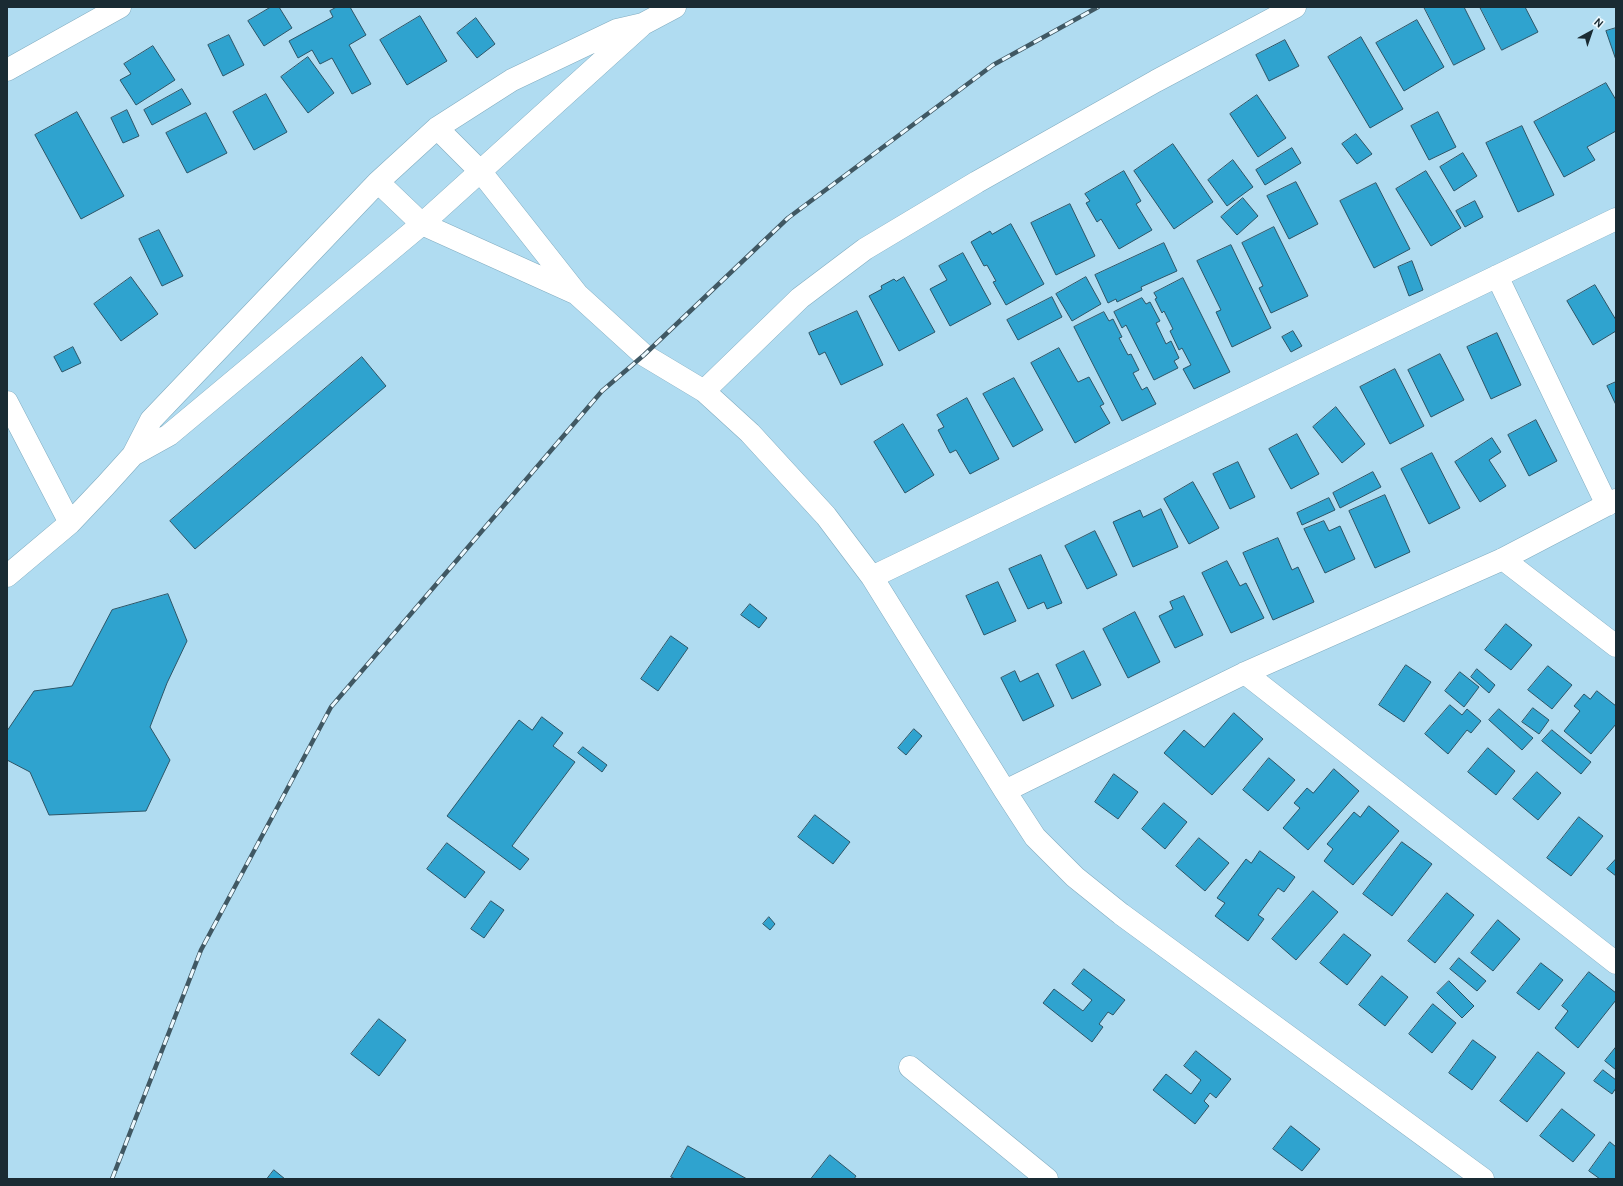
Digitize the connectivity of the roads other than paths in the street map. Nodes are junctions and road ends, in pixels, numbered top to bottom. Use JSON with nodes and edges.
{"nodes":[{"id":1,"x":120,"y":7,"type":"edge"},
{"id":2,"x":675,"y":7,"type":"edge"},
{"id":3,"x":1295,"y":7,"type":"edge"},
{"id":4,"x":643,"y":24,"type":"junction"},
{"id":5,"x":7,"y":70,"type":"edge"},
{"id":6,"x":437,"y":128,"type":"junction"},
{"id":7,"x":481,"y":172,"type":"junction"},
{"id":8,"x":378,"y":182,"type":"junction"},
{"id":9,"x":1616,"y":219,"type":"edge"},
{"id":10,"x":422,"y":224,"type":"junction"},
{"id":11,"x":1497,"y":276,"type":"junction"},
{"id":12,"x":578,"y":295,"type":"junction"},
{"id":13,"x":704,"y":391,"type":"junction"},
{"id":14,"x":7,"y":402,"type":"edge"},
{"id":15,"x":133,"y":455,"type":"junction"},
{"id":16,"x":1612,"y":503,"type":"edge"},
{"id":17,"x":70,"y":523,"type":"junction"},
{"id":18,"x":1503,"y":559,"type":"junction"},
{"id":19,"x":7,"y":576,"type":"edge"},
{"id":20,"x":872,"y":577,"type":"junction"},
{"id":21,"x":1616,"y":646,"type":"edge"},
{"id":22,"x":1245,"y":674,"type":"junction"},
{"id":23,"x":1005,"y":791,"type":"junction"},
{"id":24,"x":1616,"y":963,"type":"edge"},
{"id":25,"x":910,"y":1067,"type":"dead end"},
{"id":26,"x":1047,"y":1179,"type":"edge"},
{"id":27,"x":1483,"y":1179,"type":"edge"}],
"edges":[{"from":1,"to":5,"type":"street"},
{"from":2,"to":4,"type":"street"},
{"from":3,"to":13,"type":"street"},
{"from":4,"to":6,"type":"street"},
{"from":4,"to":7,"type":"street"},
{"from":6,"to":7,"type":"street"},
{"from":6,"to":8,"type":"street"},
{"from":7,"to":10,"type":"street"},
{"from":7,"to":12,"type":"street"},
{"from":8,"to":10,"type":"street"},
{"from":8,"to":15,"type":"street"},
{"from":9,"to":11,"type":"street"},
{"from":10,"to":12,"type":"street"},
{"from":10,"to":15,"type":"street"},
{"from":11,"to":16,"type":"street"},
{"from":11,"to":20,"type":"street"},
{"from":12,"to":13,"type":"street"},
{"from":13,"to":20,"type":"street"},
{"from":14,"to":17,"type":"street"},
{"from":15,"to":17,"type":"street"},
{"from":16,"to":18,"type":"street"},
{"from":17,"to":19,"type":"street"},
{"from":18,"to":21,"type":"street"},
{"from":18,"to":22,"type":"street"},
{"from":20,"to":23,"type":"street"},
{"from":22,"to":23,"type":"street"},
{"from":22,"to":24,"type":"street"},
{"from":23,"to":27,"type":"street"},
{"from":25,"to":26,"type":"street"}]}
